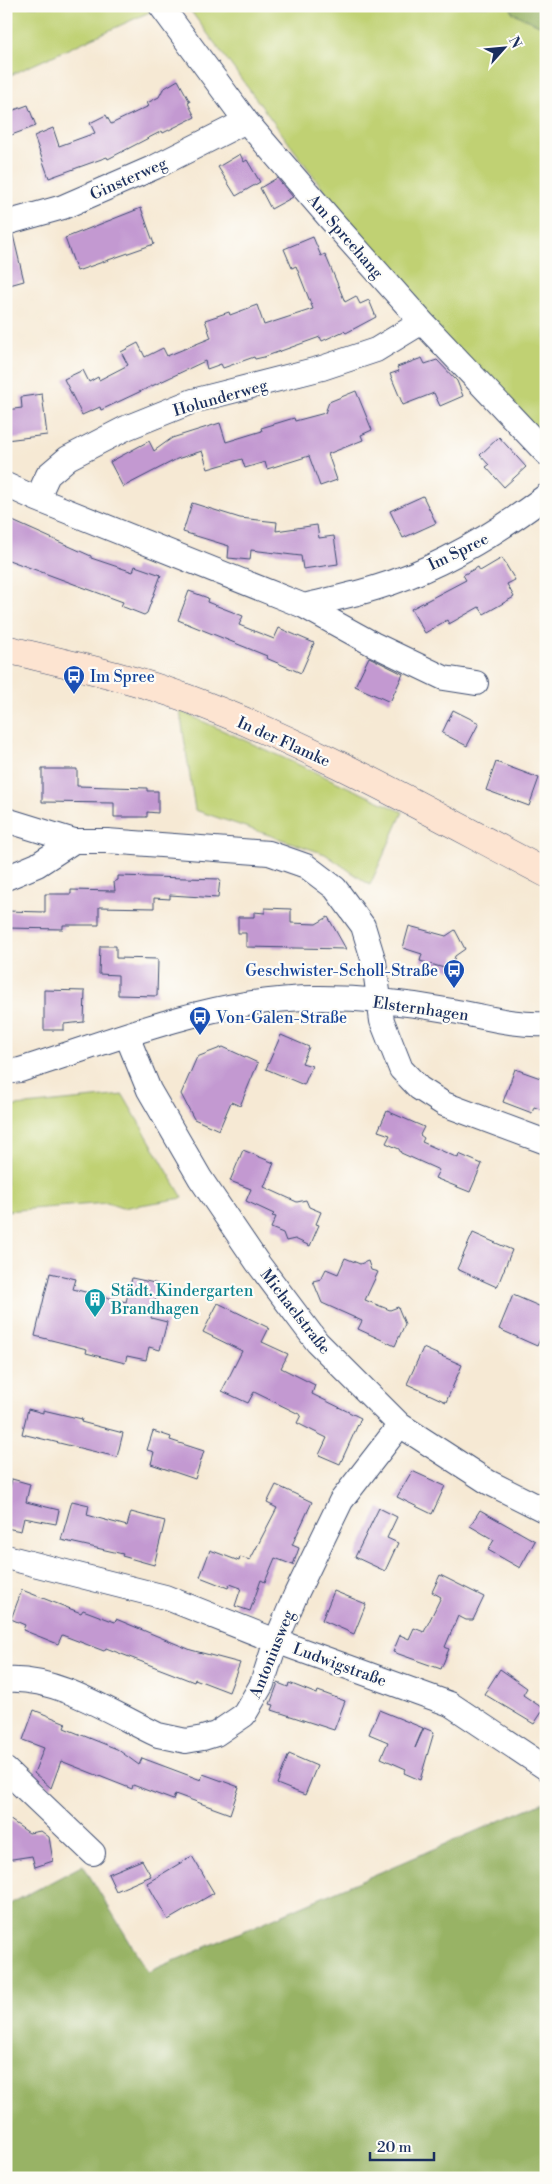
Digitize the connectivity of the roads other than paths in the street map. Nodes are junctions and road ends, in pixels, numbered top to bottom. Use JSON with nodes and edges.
{"nodes":[{"id":1,"x":161,"y":6,"type":"edge"},
{"id":2,"x":246,"y":121,"type":"junction"},
{"id":3,"x":6,"y":223,"type":"edge"},
{"id":4,"x":422,"y":322,"type":"junction"},
{"id":5,"x":546,"y":453,"type":"edge"},
{"id":6,"x":6,"y":484,"type":"edge"},
{"id":7,"x":546,"y":496,"type":"edge"},
{"id":8,"x":37,"y":499,"type":"junction"},
{"id":9,"x":304,"y":606,"type":"junction"},
{"id":10,"x":6,"y":650,"type":"edge"},
{"id":11,"x":476,"y":683,"type":"dead end"},
{"id":12,"x":7,"y":824,"type":"edge"},
{"id":13,"x":74,"y":841,"type":"junction"},
{"id":14,"x":9,"y":870,"type":"edge"},
{"id":15,"x":546,"y":873,"type":"edge"},
{"id":16,"x":379,"y":1002,"type":"junction"},
{"id":17,"x":546,"y":1024,"type":"edge"},
{"id":18,"x":127,"y":1036,"type":"junction"},
{"id":19,"x":6,"y":1072,"type":"edge"},
{"id":20,"x":546,"y":1142,"type":"edge"},
{"id":21,"x":400,"y":1425,"type":"junction"},
{"id":22,"x":546,"y":1512,"type":"edge"},
{"id":23,"x":6,"y":1557,"type":"edge"},
{"id":24,"x":276,"y":1641,"type":"junction"},
{"id":25,"x":6,"y":1680,"type":"edge"},
{"id":26,"x":546,"y":1768,"type":"edge"},
{"id":27,"x":6,"y":1770,"type":"edge"},
{"id":28,"x":93,"y":1853,"type":"dead end"}],
"edges":[{"from":1,"to":2,"type":"street","name":"Am Spreehang"},
{"from":2,"to":3,"type":"street","name":"Ginsterweg"},
{"from":2,"to":4,"type":"street","name":"Am Spreehang"},
{"from":4,"to":5,"type":"street","name":"Am Spreehang"},
{"from":4,"to":8,"type":"street","name":"Holunderweg"},
{"from":6,"to":8,"type":"street"},
{"from":7,"to":9,"type":"street","name":"Im Spree"},
{"from":8,"to":9,"type":"street"},
{"from":9,"to":11,"type":"street"},
{"from":10,"to":15,"type":"main road","name":"In der Flamke"},
{"from":12,"to":13,"type":"street"},
{"from":13,"to":14,"type":"street"},
{"from":13,"to":16,"type":"street"},
{"from":16,"to":17,"type":"street","name":"Elsternhagen"},
{"from":16,"to":18,"type":"street","name":"Elsternhagen"},
{"from":16,"to":20,"type":"street"},
{"from":18,"to":19,"type":"street","name":"Elsternhagen"},
{"from":18,"to":21,"type":"street","name":"Michaelstraße"},
{"from":21,"to":22,"type":"street","name":"Michaelstraße"},
{"from":21,"to":24,"type":"street","name":"Antoniusweg"},
{"from":23,"to":24,"type":"street","name":"Ludwigstraße"},
{"from":24,"to":25,"type":"street","name":"Antoniusweg"},
{"from":24,"to":26,"type":"street","name":"Ludwigstraße"},
{"from":27,"to":28,"type":"street"}]}
